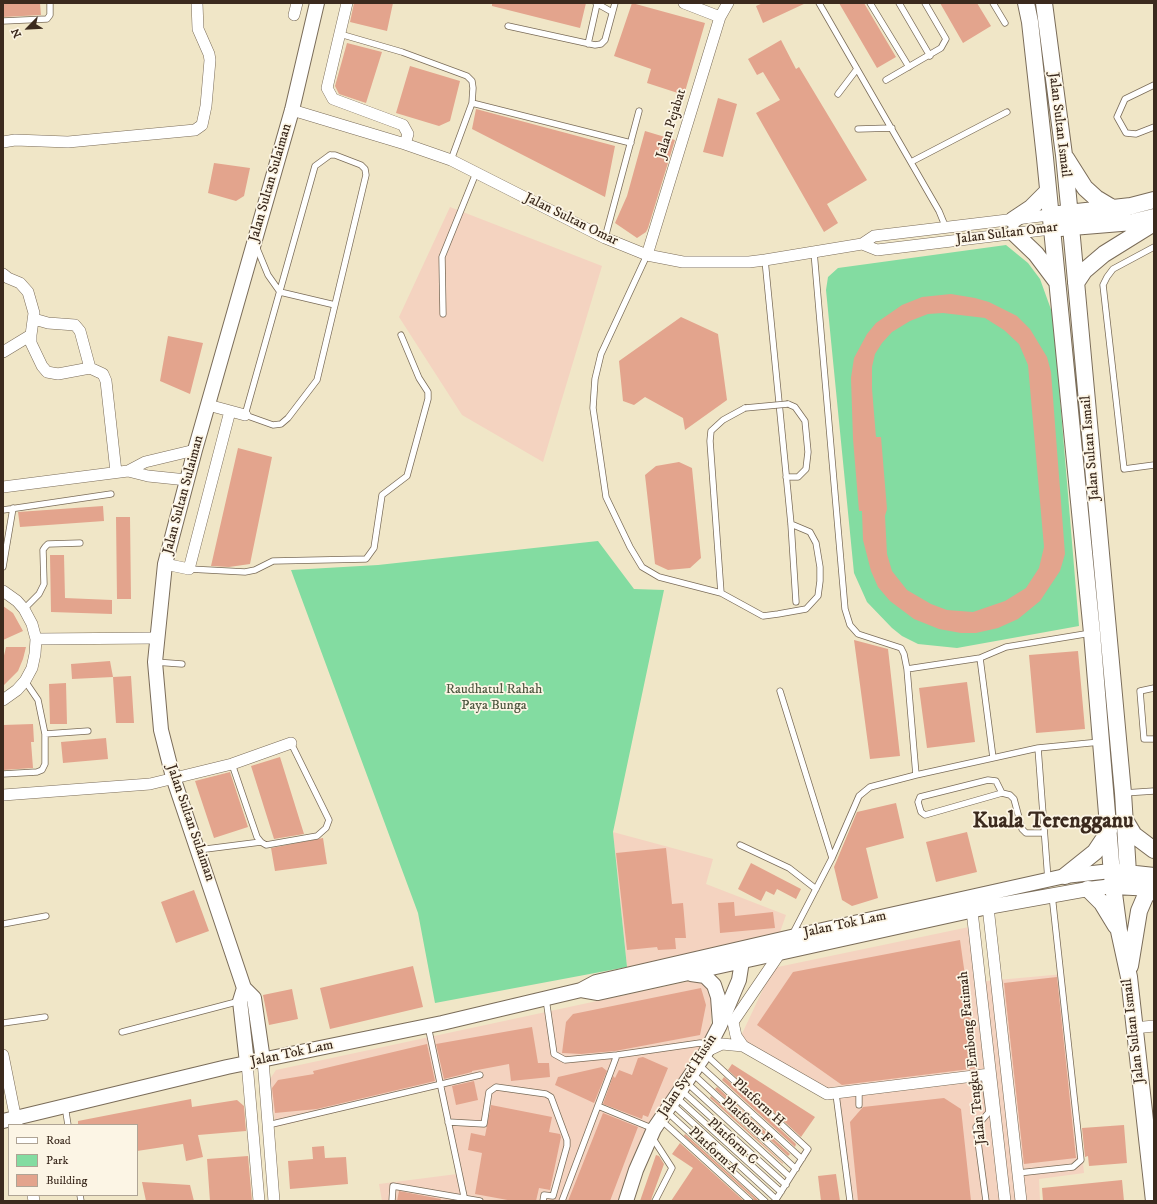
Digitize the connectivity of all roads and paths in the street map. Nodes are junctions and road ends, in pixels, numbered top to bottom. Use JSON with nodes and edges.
{"nodes":[{"id":1,"x":50,"y":3,"type":"edge"},
{"id":2,"x":197,"y":3,"type":"edge"},
{"id":3,"x":297,"y":3,"type":"edge"},
{"id":4,"x":317,"y":3,"type":"edge"},
{"id":5,"x":347,"y":3,"type":"edge"},
{"id":6,"x":615,"y":3,"type":"edge"},
{"id":7,"x":684,"y":3,"type":"edge"},
{"id":8,"x":728,"y":3,"type":"edge"},
{"id":9,"x":819,"y":3,"type":"edge"},
{"id":10,"x":870,"y":3,"type":"edge"},
{"id":11,"x":899,"y":3,"type":"edge"},
{"id":12,"x":925,"y":3,"type":"edge"},
{"id":13,"x":993,"y":3,"type":"edge"},
{"id":14,"x":1026,"y":3,"type":"edge"},
{"id":15,"x":1044,"y":3,"type":"edge"},
{"id":16,"x":597,"y":4,"type":"edge"},
{"id":17,"x":612,"y":12,"type":"junction"},
{"id":18,"x":294,"y":14,"type":"dead end"},
{"id":19,"x":720,"y":17,"type":"junction"},
{"id":20,"x":3,"y":21,"type":"edge"},
{"id":21,"x":1005,"y":23,"type":"dead end"},
{"id":22,"x":508,"y":26,"type":"dead end"},
{"id":23,"x":340,"y":34,"type":"junction"},
{"id":24,"x":588,"y":44,"type":"junction"},
{"id":25,"x":930,"y":56,"type":"junction"},
{"id":26,"x":909,"y":67,"type":"junction"},
{"id":27,"x":857,"y":69,"type":"junction"},
{"id":28,"x":886,"y":80,"type":"dead end"},
{"id":29,"x":1154,"y":85,"type":"edge"},
{"id":30,"x":838,"y":94,"type":"dead end"},
{"id":31,"x":472,"y":104,"type":"junction"},
{"id":32,"x":292,"y":110,"type":"junction"},
{"id":33,"x":639,"y":111,"type":"dead end"},
{"id":34,"x":1007,"y":112,"type":"dead end"},
{"id":35,"x":1154,"y":127,"type":"edge"},
{"id":36,"x":892,"y":128,"type":"junction"},
{"id":37,"x":858,"y":129,"type":"dead end"},
{"id":38,"x":3,"y":142,"type":"edge"},
{"id":39,"x":631,"y":143,"type":"junction"},
{"id":40,"x":405,"y":144,"type":"junction"},
{"id":41,"x":1064,"y":155,"type":"junction"},
{"id":42,"x":451,"y":160,"type":"junction"},
{"id":43,"x":911,"y":162,"type":"junction"},
{"id":44,"x":476,"y":173,"type":"junction"},
{"id":45,"x":1047,"y":192,"type":"junction"},
{"id":46,"x":1154,"y":200,"type":"edge"},
{"id":47,"x":1110,"y":207,"type":"junction"},
{"id":48,"x":1154,"y":217,"type":"edge"},
{"id":49,"x":1070,"y":220,"type":"junction"},
{"id":50,"x":1050,"y":222,"type":"junction"},
{"id":51,"x":1154,"y":223,"type":"edge"},
{"id":52,"x":1013,"y":226,"type":"junction"},
{"id":53,"x":946,"y":228,"type":"junction"},
{"id":54,"x":605,"y":238,"type":"junction"},
{"id":55,"x":948,"y":241,"type":"junction"},
{"id":56,"x":254,"y":242,"type":"junction"},
{"id":57,"x":862,"y":244,"type":"junction"},
{"id":58,"x":1154,"y":247,"type":"edge"},
{"id":59,"x":814,"y":252,"type":"junction"},
{"id":60,"x":647,"y":255,"type":"junction"},
{"id":61,"x":766,"y":260,"type":"junction"},
{"id":62,"x":3,"y":274,"type":"edge"},
{"id":63,"x":1076,"y":283,"type":"junction"},
{"id":64,"x":1058,"y":284,"type":"junction"},
{"id":65,"x":280,"y":292,"type":"junction"},
{"id":66,"x":335,"y":305,"type":"junction"},
{"id":67,"x":443,"y":314,"type":"dead end"},
{"id":68,"x":34,"y":319,"type":"junction"},
{"id":69,"x":31,"y":335,"type":"junction"},
{"id":70,"x":401,"y":335,"type":"dead end"},
{"id":71,"x":3,"y":352,"type":"edge"},
{"id":72,"x":90,"y":368,"type":"junction"},
{"id":73,"x":208,"y":405,"type":"junction"},
{"id":74,"x":230,"y":411,"type":"junction"},
{"id":75,"x":245,"y":416,"type":"junction"},
{"id":76,"x":195,"y":450,"type":"junction"},
{"id":77,"x":1154,"y":465,"type":"edge"},
{"id":78,"x":128,"y":471,"type":"junction"},
{"id":79,"x":116,"y":472,"type":"junction"},
{"id":80,"x":786,"y":477,"type":"junction"},
{"id":81,"x":187,"y":480,"type":"junction"},
{"id":82,"x":3,"y":487,"type":"edge"},
{"id":83,"x":111,"y":494,"type":"dead end"},
{"id":84,"x":13,"y":508,"type":"junction"},
{"id":85,"x":3,"y":510,"type":"edge"},
{"id":86,"x":791,"y":524,"type":"junction"},
{"id":87,"x":80,"y":543,"type":"dead end"},
{"id":88,"x":165,"y":564,"type":"junction"},
{"id":89,"x":3,"y":567,"type":"edge"},
{"id":90,"x":188,"y":569,"type":"junction"},
{"id":91,"x":3,"y":591,"type":"edge"},
{"id":92,"x":720,"y":593,"type":"junction"},
{"id":93,"x":796,"y":602,"type":"dead end"},
{"id":94,"x":24,"y":609,"type":"junction"},
{"id":95,"x":1092,"y":633,"type":"junction"},
{"id":96,"x":157,"y":638,"type":"junction"},
{"id":97,"x":36,"y":640,"type":"junction"},
{"id":98,"x":980,"y":658,"type":"junction"},
{"id":99,"x":155,"y":662,"type":"junction"},
{"id":100,"x":182,"y":664,"type":"dead end"},
{"id":101,"x":907,"y":669,"type":"junction"},
{"id":102,"x":25,"y":681,"type":"junction"},
{"id":103,"x":1154,"y":688,"type":"edge"},
{"id":104,"x":780,"y":691,"type":"dead end"},
{"id":105,"x":3,"y":700,"type":"edge"},
{"id":106,"x":88,"y":731,"type":"dead end"},
{"id":107,"x":45,"y":734,"type":"junction"},
{"id":108,"x":1154,"y":739,"type":"edge"},
{"id":109,"x":1102,"y":741,"type":"junction"},
{"id":110,"x":292,"y":743,"type":"joint"},
{"id":111,"x":1038,"y":748,"type":"junction"},
{"id":112,"x":993,"y":758,"type":"junction"},
{"id":113,"x":232,"y":764,"type":"junction"},
{"id":114,"x":3,"y":774,"type":"edge"},
{"id":115,"x":916,"y":775,"type":"junction"},
{"id":116,"x":172,"y":777,"type":"junction"},
{"id":117,"x":1154,"y":790,"type":"edge"},
{"id":118,"x":1002,"y":793,"type":"junction"},
{"id":119,"x":1123,"y":793,"type":"junction"},
{"id":120,"x":3,"y":795,"type":"edge"},
{"id":121,"x":1125,"y":820,"type":"junction"},
{"id":122,"x":1109,"y":831,"type":"junction"},
{"id":123,"x":1044,"y":833,"type":"junction"},
{"id":124,"x":260,"y":842,"type":"junction"},
{"id":125,"x":740,"y":845,"type":"dead end"},
{"id":126,"x":198,"y":850,"type":"junction"},
{"id":127,"x":1154,"y":850,"type":"edge"},
{"id":128,"x":832,"y":858,"type":"junction"},
{"id":129,"x":1128,"y":873,"type":"junction"},
{"id":130,"x":1065,"y":876,"type":"junction"},
{"id":131,"x":1112,"y":879,"type":"junction"},
{"id":132,"x":1048,"y":880,"type":"junction"},
{"id":133,"x":1154,"y":884,"type":"edge"},
{"id":134,"x":816,"y":889,"type":"junction"},
{"id":135,"x":1088,"y":889,"type":"junction"},
{"id":136,"x":1052,"y":895,"type":"junction"},
{"id":137,"x":988,"y":907,"type":"junction"},
{"id":138,"x":972,"y":911,"type":"junction"},
{"id":139,"x":46,"y":916,"type":"dead end"},
{"id":140,"x":3,"y":924,"type":"edge"},
{"id":141,"x":1118,"y":931,"type":"junction"},
{"id":142,"x":791,"y":937,"type":"junction"},
{"id":143,"x":780,"y":953,"type":"junction"},
{"id":144,"x":740,"y":955,"type":"junction"},
{"id":145,"x":687,"y":973,"type":"junction"},
{"id":146,"x":1128,"y":977,"type":"junction"},
{"id":147,"x":581,"y":990,"type":"junction"},
{"id":148,"x":242,"y":994,"type":"junction"},
{"id":149,"x":546,"y":998,"type":"junction"},
{"id":150,"x":45,"y":1017,"type":"dead end"},
{"id":151,"x":3,"y":1023,"type":"edge"},
{"id":152,"x":720,"y":1025,"type":"junction"},
{"id":153,"x":428,"y":1026,"type":"junction"},
{"id":154,"x":1154,"y":1026,"type":"edge"},
{"id":155,"x":1134,"y":1028,"type":"junction"},
{"id":156,"x":258,"y":1030,"type":"junction"},
{"id":157,"x":122,"y":1032,"type":"dead end"},
{"id":158,"x":743,"y":1046,"type":"junction"},
{"id":159,"x":245,"y":1047,"type":"junction"},
{"id":160,"x":3,"y":1055,"type":"edge"},
{"id":161,"x":285,"y":1055,"type":"junction"},
{"id":162,"x":617,"y":1055,"type":"junction"},
{"id":163,"x":262,"y":1056,"type":"junction"},
{"id":164,"x":247,"y":1063,"type":"junction"},
{"id":165,"x":4,"y":1066,"type":"edge"},
{"id":166,"x":227,"y":1067,"type":"junction"},
{"id":167,"x":987,"y":1074,"type":"junction"},
{"id":168,"x":480,"y":1075,"type":"dead end"},
{"id":169,"x":440,"y":1084,"type":"junction"},
{"id":170,"x":681,"y":1088,"type":"junction"},
{"id":171,"x":859,"y":1091,"type":"junction"},
{"id":172,"x":836,"y":1094,"type":"junction"},
{"id":173,"x":859,"y":1105,"type":"dead end"},
{"id":174,"x":64,"y":1106,"type":"junction"},
{"id":175,"x":598,"y":1106,"type":"junction"},
{"id":176,"x":12,"y":1121,"type":"edge"},
{"id":177,"x":448,"y":1122,"type":"junction"},
{"id":178,"x":68,"y":1124,"type":"edge"},
{"id":179,"x":268,"y":1124,"type":"junction"},
{"id":180,"x":802,"y":1159,"type":"junction"},
{"id":181,"x":796,"y":1169,"type":"junction"},
{"id":182,"x":1018,"y":1173,"type":"junction"},
{"id":183,"x":790,"y":1177,"type":"junction"},
{"id":184,"x":786,"y":1185,"type":"junction"},
{"id":185,"x":781,"y":1192,"type":"junction"},
{"id":186,"x":465,"y":1199,"type":"edge"},
{"id":187,"x":776,"y":1200,"type":"edge"},
{"id":188,"x":259,"y":1201,"type":"edge"},
{"id":189,"x":274,"y":1201,"type":"edge"},
{"id":190,"x":392,"y":1201,"type":"edge"},
{"id":191,"x":480,"y":1201,"type":"edge"},
{"id":192,"x":542,"y":1201,"type":"edge"},
{"id":193,"x":562,"y":1201,"type":"edge"},
{"id":194,"x":626,"y":1201,"type":"edge"},
{"id":195,"x":656,"y":1201,"type":"edge"},
{"id":196,"x":750,"y":1201,"type":"edge"},
{"id":197,"x":765,"y":1201,"type":"edge"},
{"id":198,"x":850,"y":1201,"type":"edge"},
{"id":199,"x":986,"y":1201,"type":"edge"},
{"id":200,"x":1005,"y":1201,"type":"edge"},
{"id":201,"x":1021,"y":1201,"type":"edge"},
{"id":202,"x":1154,"y":1201,"type":"edge"}],
"edges":[{"from":1,"to":20,"type":"lane"},
{"from":2,"to":38,"type":"street"},
{"from":3,"to":18,"type":"street"},
{"from":4,"to":32,"type":"street","name":"Jalan Sultan Sulaiman"},
{"from":5,"to":23,"type":"street"},
{"from":6,"to":17,"type":"lane"},
{"from":7,"to":19,"type":"street"},
{"from":8,"to":19,"type":"street","name":"Jalan Pejabat"},
{"from":9,"to":27,"type":"lane"},
{"from":10,"to":26,"type":"lane"},
{"from":11,"to":25,"type":"lane"},
{"from":12,"to":25,"type":"lane"},
{"from":13,"to":21,"type":"lane"},
{"from":14,"to":45,"type":"main road","name":"Jalan Sultan Ismail"},
{"from":15,"to":41,"type":"main road","name":"Jalan Sultan Ismail"},
{"from":16,"to":17,"type":"lane"},
{"from":16,"to":24,"type":"lane"},
{"from":17,"to":24,"type":"lane"},
{"from":19,"to":60,"type":"street","name":"Jalan Pejabat"},
{"from":22,"to":24,"type":"lane"},
{"from":23,"to":31,"type":"lane"},
{"from":23,"to":40,"type":"street"},
{"from":25,"to":26,"type":"lane"},
{"from":26,"to":28,"type":"lane"},
{"from":27,"to":30,"type":"lane"},
{"from":27,"to":36,"type":"lane"},
{"from":29,"to":35,"type":"lane"},
{"from":31,"to":39,"type":"lane"},
{"from":31,"to":42,"type":"lane"},
{"from":32,"to":40,"type":"street","name":"Jalan Sultan Omar"},
{"from":32,"to":56,"type":"street","name":"Jalan Sultan Sulaiman"},
{"from":33,"to":39,"type":"lane"},
{"from":34,"to":43,"type":"lane"},
{"from":36,"to":37,"type":"lane"},
{"from":36,"to":43,"type":"lane"},
{"from":39,"to":54,"type":"lane"},
{"from":40,"to":42,"type":"street","name":"Jalan Sultan Omar"},
{"from":41,"to":47,"type":"main road"},
{"from":41,"to":49,"type":"main road","name":"Jalan Sultan Ismail"},
{"from":42,"to":44,"type":"street","name":"Jalan Sultan Omar"},
{"from":43,"to":53,"type":"lane"},
{"from":44,"to":54,"type":"street","name":"Jalan Sultan Omar"},
{"from":44,"to":67,"type":"lane"},
{"from":45,"to":50,"type":"main road","name":"Jalan Sultan Ismail"},
{"from":45,"to":52,"type":"main road"},
{"from":46,"to":47,"type":"main road"},
{"from":47,"to":49,"type":"main road"},
{"from":48,"to":49,"type":"main road","name":"Jalan Sultan Omar"},
{"from":49,"to":50,"type":"main road"},
{"from":49,"to":63,"type":"main road","name":"Jalan Sultan Ismail"},
{"from":50,"to":52,"type":"street","name":"Jalan Sultan Omar"},
{"from":50,"to":64,"type":"main road","name":"Jalan Sultan Ismail"},
{"from":51,"to":63,"type":"main road"},
{"from":52,"to":53,"type":"street","name":"Jalan Sultan Omar"},
{"from":52,"to":55,"type":"street","name":"Jalan Sultan Omar"},
{"from":52,"to":64,"type":"main road"},
{"from":53,"to":55,"type":"street"},
{"from":53,"to":57,"type":"street","name":"Jalan Sultan Omar"},
{"from":54,"to":60,"type":"street","name":"Jalan Sultan Omar"},
{"from":55,"to":57,"type":"street","name":"Jalan Sultan Omar"},
{"from":56,"to":65,"type":"lane"},
{"from":56,"to":73,"type":"street","name":"Jalan Sultan Sulaiman"},
{"from":57,"to":59,"type":"street","name":"Jalan Sultan Omar"},
{"from":58,"to":77,"type":"lane"},
{"from":59,"to":61,"type":"street","name":"Jalan Sultan Omar"},
{"from":59,"to":101,"type":"lane"},
{"from":60,"to":61,"type":"street","name":"Jalan Sultan Omar"},
{"from":60,"to":92,"type":"lane"},
{"from":61,"to":80,"type":"lane"},
{"from":62,"to":68,"type":"street"},
{"from":63,"to":119,"type":"main road","name":"Jalan Sultan Ismail"},
{"from":64,"to":95,"type":"main road","name":"Jalan Sultan Ismail"},
{"from":65,"to":66,"type":"lane"},
{"from":65,"to":66,"type":"lane"},
{"from":65,"to":75,"type":"lane"},
{"from":66,"to":75,"type":"lane"},
{"from":68,"to":69,"type":"street"},
{"from":68,"to":72,"type":"street"},
{"from":69,"to":71,"type":"street"},
{"from":69,"to":72,"type":"street"},
{"from":70,"to":90,"type":"lane"},
{"from":72,"to":79,"type":"street"},
{"from":73,"to":74,"type":"street"},
{"from":73,"to":76,"type":"street","name":"Jalan Sultan Sulaiman"},
{"from":74,"to":75,"type":"street"},
{"from":74,"to":90,"type":"street"},
{"from":76,"to":78,"type":"street"},
{"from":76,"to":81,"type":"street","name":"Jalan Sultan Sulaiman"},
{"from":78,"to":79,"type":"street"},
{"from":78,"to":81,"type":"street"},
{"from":79,"to":82,"type":"street"},
{"from":80,"to":86,"type":"lane"},
{"from":80,"to":92,"type":"lane","bridge":true},
{"from":81,"to":88,"type":"street","name":"Jalan Sultan Sulaiman"},
{"from":83,"to":84,"type":"lane"},
{"from":84,"to":85,"type":"lane"},
{"from":84,"to":89,"type":"lane"},
{"from":86,"to":92,"type":"lane"},
{"from":86,"to":93,"type":"lane"},
{"from":87,"to":94,"type":"lane"},
{"from":88,"to":90,"type":"street"},
{"from":88,"to":96,"type":"street","name":"Jalan Sultan Sulaiman"},
{"from":91,"to":94,"type":"street"},
{"from":94,"to":97,"type":"street"},
{"from":95,"to":98,"type":"lane"},
{"from":95,"to":109,"type":"main road","name":"Jalan Sultan Ismail"},
{"from":96,"to":97,"type":"street"},
{"from":96,"to":99,"type":"street","name":"Jalan Sultan Sulaiman"},
{"from":97,"to":102,"type":"street"},
{"from":98,"to":101,"type":"lane"},
{"from":98,"to":112,"type":"lane"},
{"from":99,"to":100,"type":"lane"},
{"from":99,"to":116,"type":"street","name":"Jalan Sultan Sulaiman"},
{"from":101,"to":115,"type":"lane"},
{"from":102,"to":105,"type":"street"},
{"from":102,"to":107,"type":"lane"},
{"from":103,"to":108,"type":"lane"},
{"from":104,"to":128,"type":"lane"},
{"from":106,"to":107,"type":"lane"},
{"from":107,"to":114,"type":"lane"},
{"from":109,"to":111,"type":"lane"},
{"from":109,"to":122,"type":"main road","name":"Jalan Sultan Ismail"},
{"from":110,"to":113,"type":"street"},
{"from":110,"to":124,"type":"lane"},
{"from":111,"to":112,"type":"lane"},
{"from":111,"to":123,"type":"lane"},
{"from":112,"to":115,"type":"lane"},
{"from":113,"to":116,"type":"street"},
{"from":113,"to":124,"type":"lane"},
{"from":115,"to":128,"type":"lane"},
{"from":116,"to":120,"type":"street"},
{"from":116,"to":126,"type":"street","name":"Jalan Sultan Sulaiman"},
{"from":117,"to":119,"type":"lane"},
{"from":118,"to":118,"type":"lane"},
{"from":118,"to":123,"type":"lane"},
{"from":119,"to":121,"type":"main road","name":"Jalan Sultan Ismail"},
{"from":121,"to":127,"type":"main road"},
{"from":121,"to":129,"type":"main road","name":"Jalan Sultan Ismail"},
{"from":122,"to":130,"type":"main road"},
{"from":122,"to":131,"type":"main road","name":"Jalan Sultan Ismail"},
{"from":123,"to":132,"type":"lane"},
{"from":124,"to":126,"type":"lane"},
{"from":125,"to":134,"type":"lane"},
{"from":126,"to":148,"type":"street","name":"Jalan Sultan Sulaiman"},
{"from":128,"to":134,"type":"lane"},
{"from":129,"to":131,"type":"main road"},
{"from":129,"to":133,"type":"main road"},
{"from":130,"to":131,"type":"street","name":"Jalan Tok Lam"},
{"from":130,"to":132,"type":"street","name":"Jalan Tok Lam"},
{"from":131,"to":133,"type":"main road"},
{"from":131,"to":135,"type":"street","name":"Jalan Tok Lam"},
{"from":131,"to":141,"type":"main road","name":"Jalan Sultan Ismail"},
{"from":132,"to":142,"type":"street","name":"Jalan Tok Lam"},
{"from":133,"to":146,"type":"main road"},
{"from":134,"to":142,"type":"lane"},
{"from":135,"to":136,"type":"street","name":"Jalan Tok Lam"},
{"from":135,"to":141,"type":"main road"},
{"from":136,"to":137,"type":"street","name":"Jalan Tok Lam"},
{"from":136,"to":182,"type":"lane"},
{"from":137,"to":138,"type":"street","name":"Jalan Tok Lam"},
{"from":137,"to":182,"type":"street"},
{"from":138,"to":143,"type":"street","name":"Jalan Tok Lam"},
{"from":138,"to":167,"type":"street","name":"Jalan Tengku Embong Fatimah"},
{"from":139,"to":140,"type":"lane"},
{"from":141,"to":146,"type":"main road","name":"Jalan Sultan Ismail"},
{"from":142,"to":144,"type":"street","name":"Jalan Tok Lam"},
{"from":143,"to":144,"type":"street","name":"Jalan Tok Lam"},
{"from":143,"to":158,"type":"street","name":"Jalan Syed Husin"},
{"from":144,"to":145,"type":"street","name":"Jalan Tok Lam"},
{"from":144,"to":147,"type":"street","name":"Jalan Tok Lam"},
{"from":144,"to":152,"type":"street","name":"Jalan Syed Husin"},
{"from":145,"to":147,"type":"street","name":"Jalan Tok Lam"},
{"from":145,"to":152,"type":"street"},
{"from":146,"to":155,"type":"main road","name":"Jalan Sultan Ismail"},
{"from":147,"to":149,"type":"street","name":"Jalan Tok Lam"},
{"from":148,"to":156,"type":"street","name":"Jalan Sultan Sulaiman"},
{"from":148,"to":157,"type":"lane"},
{"from":148,"to":159,"type":"street","name":"Jalan Sultan Sulaiman"},
{"from":149,"to":153,"type":"street","name":"Jalan Tok Lam"},
{"from":149,"to":162,"type":"lane"},
{"from":150,"to":151,"type":"lane"},
{"from":152,"to":170,"type":"street","name":"Jalan Syed Husin"},
{"from":153,"to":161,"type":"street","name":"Jalan Tok Lam"},
{"from":153,"to":169,"type":"lane"},
{"from":154,"to":155,"type":"street"},
{"from":155,"to":202,"type":"main road","name":"Jalan Sultan Ismail"},
{"from":156,"to":161,"type":"street"},
{"from":156,"to":163,"type":"street","name":"Jalan Sultan Sulaiman"},
{"from":158,"to":170,"type":"street"},
{"from":158,"to":172,"type":"street"},
{"from":159,"to":164,"type":"street","name":"Jalan Sultan Sulaiman"},
{"from":159,"to":166,"type":"street"},
{"from":160,"to":165,"type":"street"},
{"from":161,"to":163,"type":"street","name":"Jalan Tok Lam"},
{"from":162,"to":170,"type":"lane"},
{"from":162,"to":175,"type":"lane"},
{"from":163,"to":164,"type":"street","name":"Jalan Tok Lam"},
{"from":163,"to":179,"type":"street"},
{"from":164,"to":166,"type":"street","name":"Jalan Tok Lam"},
{"from":164,"to":188,"type":"street"},
{"from":165,"to":176,"type":"street"},
{"from":166,"to":174,"type":"street","name":"Jalan Tok Lam"},
{"from":167,"to":171,"type":"street"},
{"from":167,"to":199,"type":"lane"},
{"from":167,"to":200,"type":"street","name":"Jalan Tengku Embong Fatimah"},
{"from":168,"to":169,"type":"lane"},
{"from":169,"to":177,"type":"lane"},
{"from":169,"to":179,"type":"lane"},
{"from":170,"to":175,"type":"lane"},
{"from":170,"to":180,"type":"lane","name":"Platform H"},
{"from":170,"to":180,"type":"lane"},
{"from":170,"to":181,"type":"lane"},
{"from":170,"to":183,"type":"lane","name":"Platform F"},
{"from":170,"to":184,"type":"lane"},
{"from":170,"to":185,"type":"lane"},
{"from":170,"to":187,"type":"lane","name":"Platform C"},
{"from":170,"to":194,"type":"street","name":"Jalan Syed Husin"},
{"from":170,"to":195,"type":"lane"},
{"from":170,"to":196,"type":"lane","name":"Platform A"},
{"from":170,"to":197,"type":"lane"},
{"from":171,"to":172,"type":"street"},
{"from":171,"to":173,"type":"lane"},
{"from":172,"to":198,"type":"lane"},
{"from":174,"to":176,"type":"street","name":"Jalan Tok Lam"},
{"from":174,"to":178,"type":"lane"},
{"from":175,"to":193,"type":"lane"},
{"from":177,"to":186,"type":"lane"},
{"from":177,"to":192,"type":"lane"},
{"from":179,"to":189,"type":"street"},
{"from":180,"to":181,"type":"lane"},
{"from":181,"to":183,"type":"lane"},
{"from":182,"to":201,"type":"street"},
{"from":183,"to":184,"type":"lane"},
{"from":184,"to":185,"type":"lane"},
{"from":185,"to":187,"type":"lane"},
{"from":186,"to":190,"type":"lane"},
{"from":186,"to":191,"type":"lane"}]}
